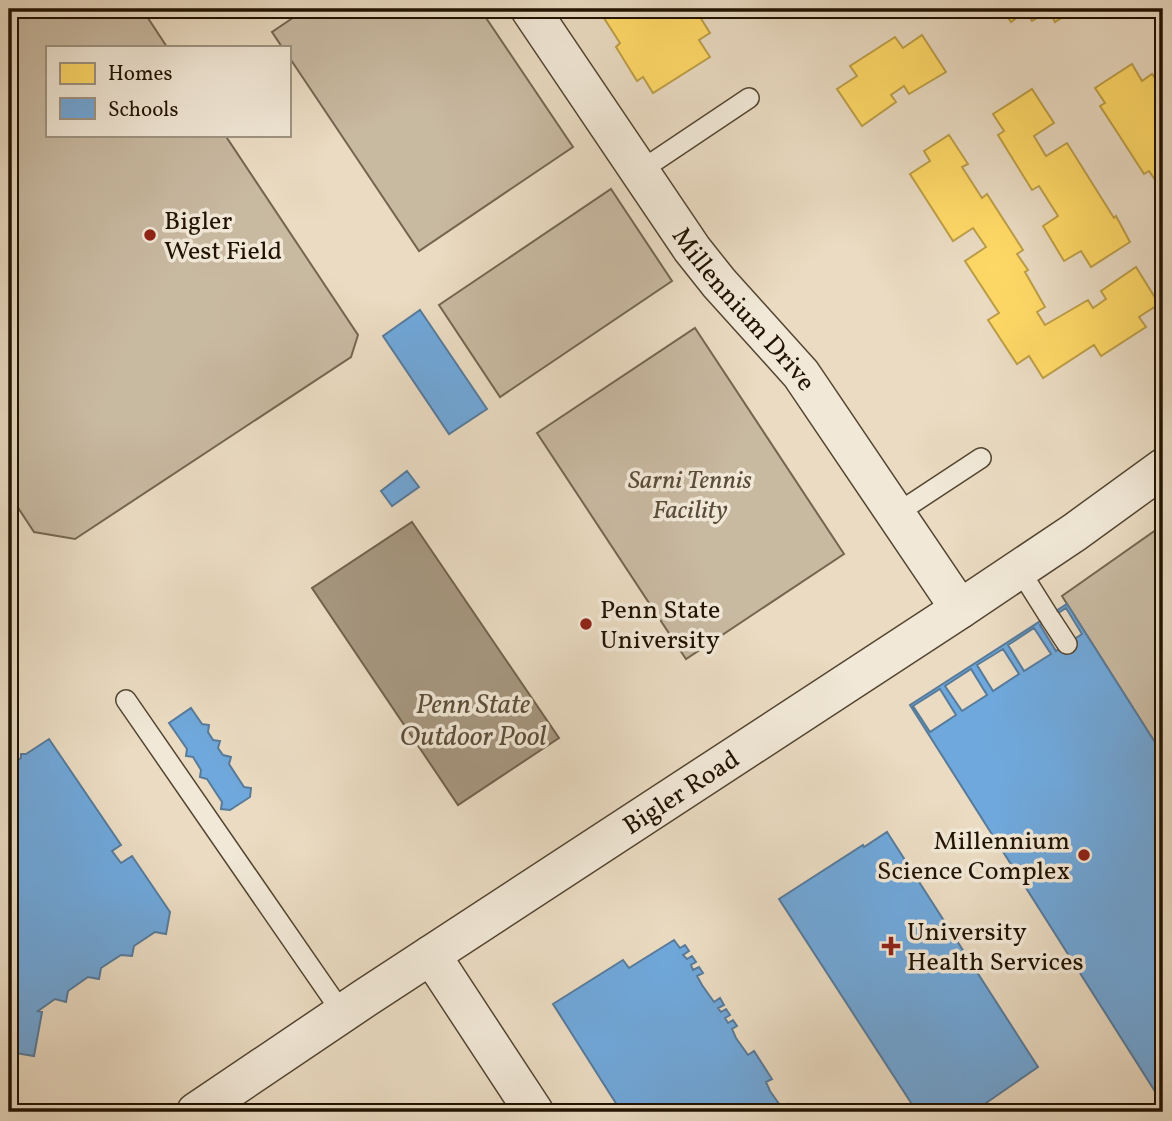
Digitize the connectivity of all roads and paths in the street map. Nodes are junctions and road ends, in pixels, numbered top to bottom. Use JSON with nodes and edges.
{"nodes":[{"id":1,"x":530,"y":9,"type":"edge"},
{"id":2,"x":749,"y":98,"type":"dead end"},
{"id":3,"x":640,"y":171,"type":"junction"},
{"id":4,"x":981,"y":458,"type":"dead end"},
{"id":5,"x":1163,"y":468,"type":"edge"},
{"id":6,"x":896,"y":514,"type":"junction"},
{"id":7,"x":1019,"y":569,"type":"junction"},
{"id":8,"x":960,"y":609,"type":"junction"},
{"id":9,"x":1067,"y":644,"type":"dead end"},
{"id":10,"x":126,"y":700,"type":"dead end"},
{"id":11,"x":431,"y":955,"type":"junction"},
{"id":12,"x":343,"y":1014,"type":"junction"},
{"id":13,"x":196,"y":1112,"type":"edge"},
{"id":14,"x":534,"y":1112,"type":"edge"}],
"edges":[{"from":1,"to":3,"type":"street","name":"Millennium Drive"},
{"from":2,"to":3,"type":"lane"},
{"from":3,"to":6,"type":"street","name":"Millennium Drive"},
{"from":4,"to":6,"type":"lane"},
{"from":5,"to":7,"type":"street","name":"Bigler Road"},
{"from":6,"to":8,"type":"street","name":"Millennium Drive"},
{"from":7,"to":8,"type":"street","name":"Bigler Road"},
{"from":7,"to":9,"type":"lane"},
{"from":8,"to":11,"type":"street","name":"Bigler Road"},
{"from":10,"to":12,"type":"lane"},
{"from":11,"to":12,"type":"street","name":"Bigler Road"},
{"from":11,"to":14,"type":"street"},
{"from":12,"to":13,"type":"street","name":"Bigler Road"}]}
